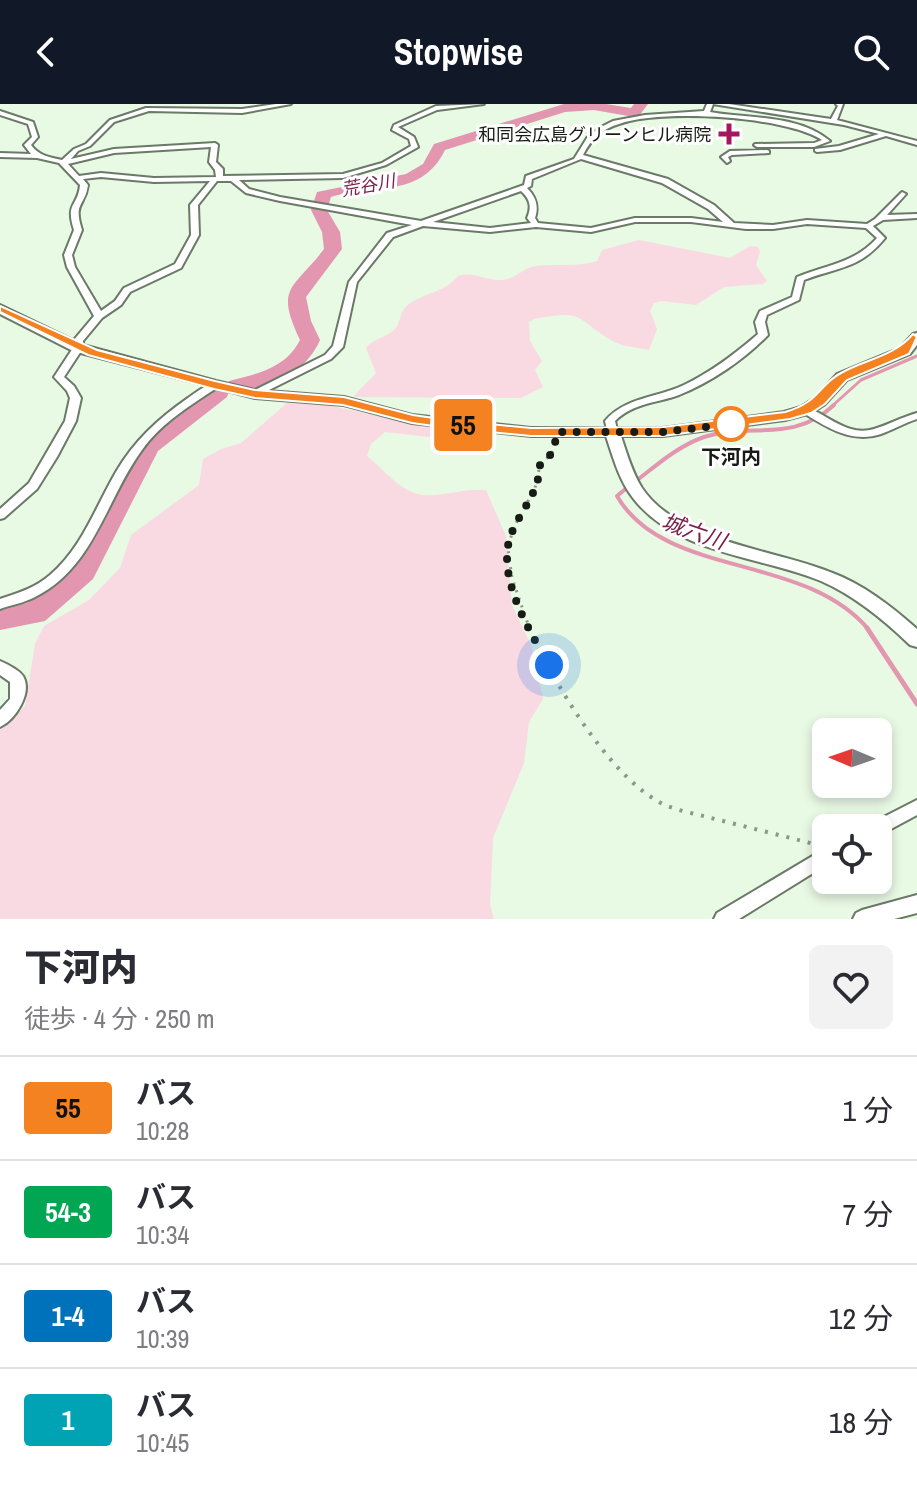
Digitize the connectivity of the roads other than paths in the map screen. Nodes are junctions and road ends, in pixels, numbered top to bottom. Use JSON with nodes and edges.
{"nodes":[{"id":1,"x":288,"y":104,"type":"edge"},
{"id":2,"x":481,"y":104,"type":"edge"},
{"id":3,"x":713,"y":104,"type":"edge"},
{"id":4,"x":807,"y":104,"type":"edge"},
{"id":5,"x":839,"y":104,"type":"edge"},
{"id":6,"x":0,"y":113,"type":"edge"},
{"id":7,"x":706,"y":113,"type":"junction"},
{"id":8,"x":800,"y":116,"type":"junction"},
{"id":9,"x":833,"y":121,"type":"junction"},
{"id":10,"x":884,"y":135,"type":"junction"},
{"id":11,"x":917,"y":143,"type":"edge"},
{"id":12,"x":757,"y":145,"type":"dead end"},
{"id":13,"x":0,"y":155,"type":"edge"},
{"id":14,"x":36,"y":156,"type":"junction"},
{"id":15,"x":581,"y":157,"type":"junction"},
{"id":16,"x":727,"y":161,"type":"dead end"},
{"id":17,"x":63,"y":163,"type":"junction"},
{"id":18,"x":77,"y":178,"type":"junction"},
{"id":19,"x":217,"y":179,"type":"junction"},
{"id":20,"x":234,"y":179,"type":"junction"},
{"id":21,"x":522,"y":188,"type":"junction"},
{"id":22,"x":902,"y":194,"type":"dead end"},
{"id":23,"x":917,"y":216,"type":"edge"},
{"id":24,"x":880,"y":218,"type":"junction"},
{"id":25,"x":416,"y":223,"type":"junction"},
{"id":26,"x":536,"y":225,"type":"junction"},
{"id":27,"x":733,"y":226,"type":"junction"},
{"id":28,"x":868,"y":226,"type":"junction"},
{"id":29,"x":0,"y":309,"type":"edge"},
{"id":30,"x":99,"y":316,"type":"junction"},
{"id":31,"x":917,"y":337,"type":"edge"},
{"id":32,"x":78,"y":348,"type":"junction"},
{"id":33,"x":214,"y":385,"type":"junction"},
{"id":34,"x":255,"y":394,"type":"junction"},
{"id":35,"x":808,"y":411,"type":"junction"},
{"id":36,"x":917,"y":416,"type":"edge"},
{"id":37,"x":613,"y":434,"type":"junction"},
{"id":38,"x":0,"y":515,"type":"edge"},
{"id":39,"x":0,"y":604,"type":"edge"},
{"id":40,"x":917,"y":640,"type":"edge"},
{"id":41,"x":0,"y":667,"type":"edge"},
{"id":42,"x":0,"y":721,"type":"edge"},
{"id":43,"x":917,"y":807,"type":"edge"},
{"id":44,"x":892,"y":820,"type":"edge"},
{"id":45,"x":812,"y":865,"type":"edge"},
{"id":46,"x":917,"y":904,"type":"edge"},
{"id":47,"x":723,"y":919,"type":"edge"},
{"id":48,"x":862,"y":919,"type":"edge"}],
"edges":[{"from":1,"to":17,"type":"street"},
{"from":2,"to":20,"type":"street"},
{"from":3,"to":7,"type":"street"},
{"from":3,"to":8,"type":"street"},
{"from":4,"to":8,"type":"street"},
{"from":5,"to":9,"type":"street"},
{"from":6,"to":14,"type":"street"},
{"from":7,"to":12,"type":"street"},
{"from":7,"to":15,"type":"street"},
{"from":8,"to":9,"type":"street"},
{"from":9,"to":10,"type":"street"},
{"from":10,"to":11,"type":"street"},
{"from":10,"to":16,"type":"street"},
{"from":13,"to":14,"type":"street"},
{"from":14,"to":17,"type":"street"},
{"from":15,"to":21,"type":"street"},
{"from":15,"to":27,"type":"street"},
{"from":17,"to":18,"type":"street"},
{"from":17,"to":19,"type":"street"},
{"from":18,"to":19,"type":"street"},
{"from":18,"to":30,"type":"street"},
{"from":19,"to":20,"type":"street"},
{"from":19,"to":30,"type":"street"},
{"from":20,"to":25,"type":"street"},
{"from":21,"to":25,"type":"street"},
{"from":21,"to":26,"type":"street"},
{"from":22,"to":24,"type":"street"},
{"from":23,"to":24,"type":"street"},
{"from":24,"to":28,"type":"street"},
{"from":25,"to":26,"type":"street"},
{"from":25,"to":34,"type":"street"},
{"from":26,"to":27,"type":"street"},
{"from":27,"to":28,"type":"street"},
{"from":28,"to":37,"type":"street"},
{"from":29,"to":32,"type":"street"},
{"from":30,"to":32,"type":"street"},
{"from":31,"to":35,"type":"street"},
{"from":32,"to":33,"type":"street"},
{"from":32,"to":38,"type":"street"},
{"from":33,"to":34,"type":"street"},
{"from":33,"to":39,"type":"street"},
{"from":34,"to":37,"type":"street"},
{"from":35,"to":36,"type":"street"},
{"from":35,"to":37,"type":"street"},
{"from":37,"to":40,"type":"street"},
{"from":41,"to":42,"type":"street"},
{"from":43,"to":44,"type":"street"},
{"from":45,"to":47,"type":"street"},
{"from":46,"to":48,"type":"street"}]}
